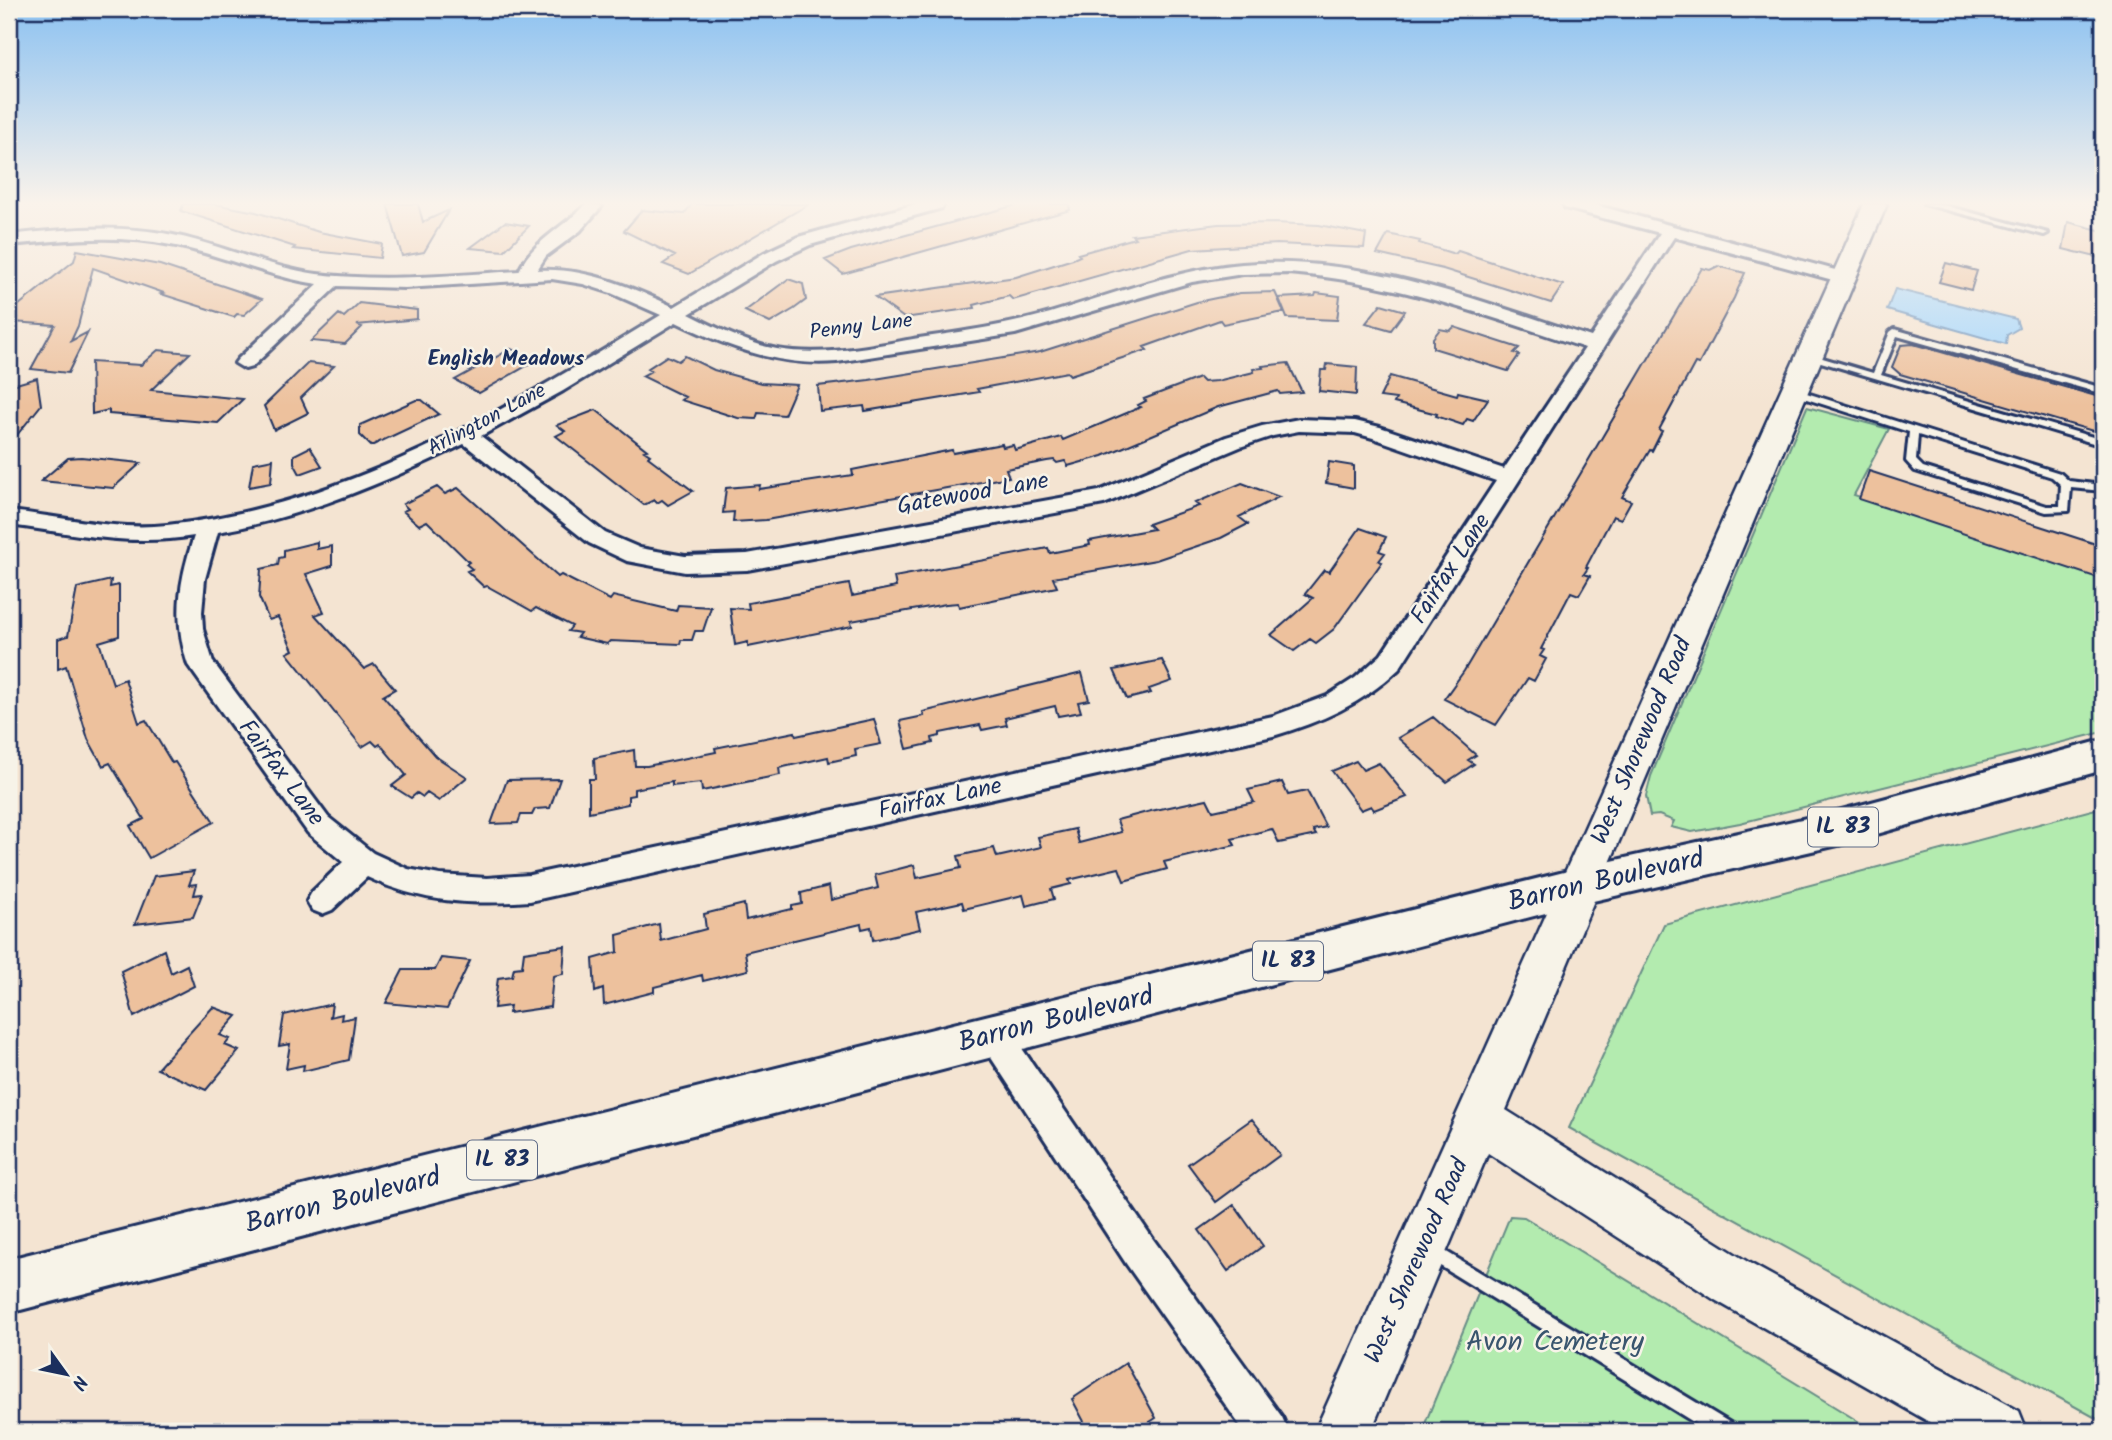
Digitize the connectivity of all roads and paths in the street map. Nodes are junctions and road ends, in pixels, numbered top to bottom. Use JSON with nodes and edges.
{"nodes":[{"id":1,"x":275,"y":271,"type":"edge"},
{"id":2,"x":527,"y":271,"type":"edge"},
{"id":3,"x":746,"y":271,"type":"edge"},
{"id":4,"x":1227,"y":271,"type":"edge"},
{"id":5,"x":1328,"y":271,"type":"edge"},
{"id":6,"x":1644,"y":271,"type":"edge"},
{"id":7,"x":1819,"y":271,"type":"edge"},
{"id":8,"x":1847,"y":271,"type":"edge"},
{"id":9,"x":526,"y":275,"type":"junction"},
{"id":10,"x":1844,"y":278,"type":"junction"},
{"id":11,"x":333,"y":280,"type":"junction"},
{"id":12,"x":674,"y":314,"type":"junction"},
{"id":13,"x":1596,"y":345,"type":"junction"},
{"id":14,"x":1810,"y":357,"type":"junction"},
{"id":15,"x":245,"y":363,"type":"dead end"},
{"id":16,"x":1876,"y":376,"type":"junction"},
{"id":17,"x":2103,"y":391,"type":"edge"},
{"id":18,"x":1794,"y":392,"type":"junction"},
{"id":19,"x":1914,"y":429,"type":"junction"},
{"id":20,"x":465,"y":434,"type":"junction"},
{"id":21,"x":2103,"y":443,"type":"edge"},
{"id":22,"x":1509,"y":478,"type":"junction"},
{"id":23,"x":2066,"y":484,"type":"junction"},
{"id":24,"x":2103,"y":488,"type":"edge"},
{"id":25,"x":9,"y":518,"type":"edge"},
{"id":26,"x":208,"y":527,"type":"junction"},
{"id":27,"x":2103,"y":755,"type":"edge"},
{"id":28,"x":363,"y":862,"type":"junction"},
{"id":29,"x":1580,"y":886,"type":"junction"},
{"id":30,"x":322,"y":901,"type":"dead end"},
{"id":31,"x":995,"y":1036,"type":"junction"},
{"id":32,"x":1474,"y":1131,"type":"junction"},
{"id":33,"x":1424,"y":1246,"type":"junction"},
{"id":34,"x":9,"y":1286,"type":"edge"},
{"id":35,"x":1268,"y":1431,"type":"edge"},
{"id":36,"x":1343,"y":1431,"type":"edge"},
{"id":37,"x":1725,"y":1431,"type":"edge"},
{"id":38,"x":1959,"y":1431,"type":"edge"},
{"id":39,"x":1999,"y":1431,"type":"edge"}],
"edges":[{"from":1,"to":11,"type":"street","name":"Penny Lane"},
{"from":2,"to":9,"type":"street"},
{"from":3,"to":12,"type":"street","name":"Arlington Lane"},
{"from":4,"to":12,"type":"street","name":"Penny Lane"},
{"from":5,"to":13,"type":"street","name":"Penny Lane"},
{"from":6,"to":13,"type":"street","name":"Fairfax Lane"},
{"from":7,"to":10,"type":"street"},
{"from":8,"to":10,"type":"main road","name":"West Shorewood Road"},
{"from":9,"to":11,"type":"street","name":"Penny Lane"},
{"from":9,"to":12,"type":"street","name":"Penny Lane"},
{"from":10,"to":14,"type":"main road","name":"West Shorewood Road"},
{"from":11,"to":15,"type":"street"},
{"from":12,"to":20,"type":"street","name":"Arlington Lane"},
{"from":13,"to":22,"type":"street","name":"Fairfax Lane"},
{"from":14,"to":16,"type":"lane"},
{"from":14,"to":18,"type":"main road","name":"West Shorewood Road"},
{"from":16,"to":17,"type":"lane"},
{"from":16,"to":21,"type":"lane"},
{"from":18,"to":19,"type":"lane"},
{"from":18,"to":29,"type":"main road","name":"West Shorewood Road"},
{"from":19,"to":23,"type":"lane"},
{"from":19,"to":23,"type":"lane"},
{"from":20,"to":22,"type":"street","name":"Gatewood Lane"},
{"from":20,"to":26,"type":"street","name":"Arlington Lane"},
{"from":22,"to":28,"type":"street","name":"Fairfax Lane"},
{"from":23,"to":24,"type":"lane"},
{"from":25,"to":26,"type":"street","name":"Arlington Lane"},
{"from":26,"to":28,"type":"street","name":"Fairfax Lane"},
{"from":27,"to":29,"type":"main road","name":"Barron Boulevard","number":"IL 83"},
{"from":28,"to":30,"type":"street"},
{"from":29,"to":31,"type":"main road","name":"Barron Boulevard","number":"IL 83"},
{"from":29,"to":32,"type":"street","name":"West Shorewood Road"},
{"from":31,"to":34,"type":"main road","name":"Barron Boulevard","number":"IL 83"},
{"from":31,"to":35,"type":"street"},
{"from":32,"to":33,"type":"street","name":"West Shorewood Road"},
{"from":32,"to":38,"type":"street"},
{"from":32,"to":39,"type":"street"},
{"from":33,"to":36,"type":"street","name":"West Shorewood Road"},
{"from":33,"to":37,"type":"lane"}]}
